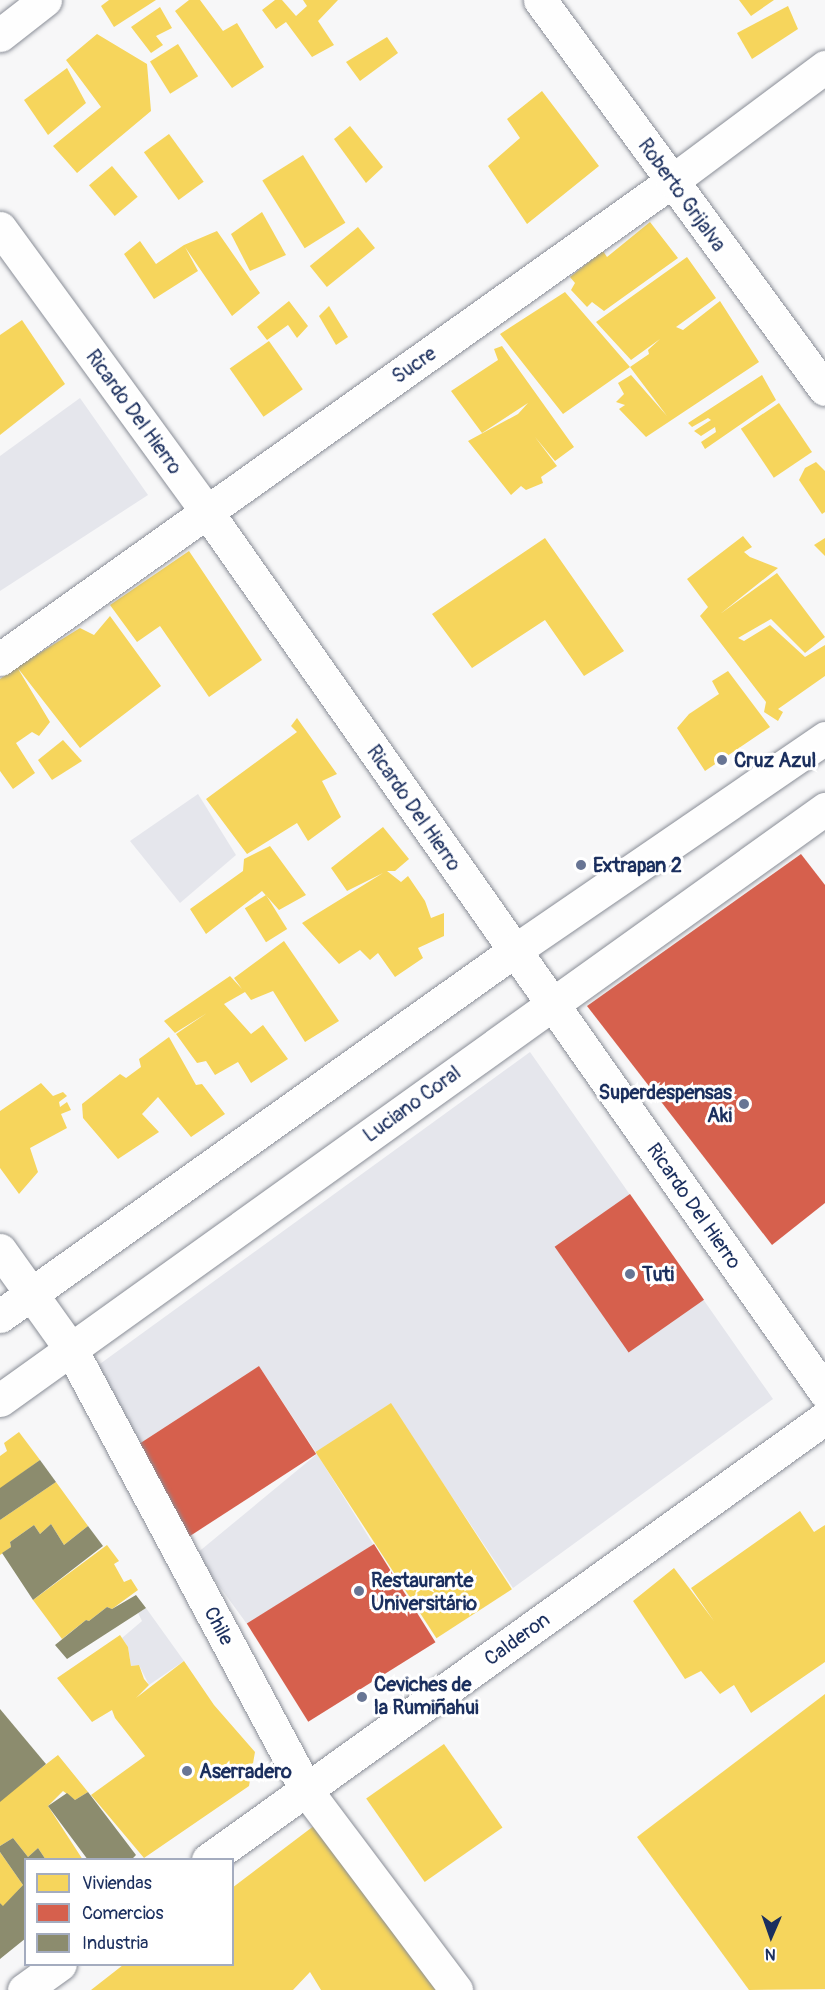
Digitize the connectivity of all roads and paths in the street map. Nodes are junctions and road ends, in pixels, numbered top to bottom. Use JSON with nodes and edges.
{"nodes":[{"id":1,"x":45,"y":0,"type":"edge"},
{"id":2,"x":540,"y":0,"type":"edge"},
{"id":3,"x":0,"y":35,"type":"edge"},
{"id":4,"x":825,"y":67,"type":"edge"},
{"id":5,"x":672,"y":181,"type":"junction"},
{"id":6,"x":0,"y":228,"type":"edge"},
{"id":7,"x":825,"y":389,"type":"edge"},
{"id":8,"x":207,"y":512,"type":"junction"},
{"id":9,"x":0,"y":659,"type":"edge"},
{"id":10,"x":825,"y":738,"type":"edge"},
{"id":11,"x":825,"y":809,"type":"edge"},
{"id":12,"x":514,"y":951,"type":"junction"},
{"id":13,"x":550,"y":1004,"type":"junction"},
{"id":14,"x":0,"y":1251,"type":"edge"},
{"id":15,"x":31,"y":1294,"type":"junction"},
{"id":16,"x":0,"y":1316,"type":"edge"},
{"id":17,"x":72,"y":1351,"type":"junction"},
{"id":18,"x":825,"y":1392,"type":"edge"},
{"id":19,"x":0,"y":1400,"type":"edge"},
{"id":20,"x":825,"y":1418,"type":"edge"},
{"id":21,"x":306,"y":1790,"type":"junction"},
{"id":22,"x":211,"y":1858,"type":"edge"},
{"id":23,"x":59,"y":1966,"type":"edge"},
{"id":24,"x":24,"y":1990,"type":"edge"},
{"id":25,"x":456,"y":1990,"type":"edge"}],
"edges":[{"from":1,"to":3,"type":"street"},
{"from":2,"to":5,"type":"street","name":"Roberto Grijalva"},
{"from":4,"to":5,"type":"street","name":"Sucre"},
{"from":5,"to":7,"type":"street","name":"Roberto Grijalva"},
{"from":5,"to":8,"type":"street","name":"Sucre"},
{"from":6,"to":8,"type":"street","name":"Ricardo Del Hierro"},
{"from":8,"to":9,"type":"street","name":"Sucre"},
{"from":8,"to":12,"type":"street","name":"Ricardo Del Hierro"},
{"from":10,"to":12,"type":"street"},
{"from":11,"to":13,"type":"street","name":"Luciano Coral"},
{"from":12,"to":13,"type":"street","name":"Ricardo Del Hierro"},
{"from":12,"to":15,"type":"street"},
{"from":13,"to":17,"type":"street","name":"Luciano Coral"},
{"from":13,"to":18,"type":"street","name":"Ricardo Del Hierro"},
{"from":14,"to":15,"type":"street","name":"Chile"},
{"from":15,"to":16,"type":"street"},
{"from":15,"to":17,"type":"street","name":"Chile"},
{"from":17,"to":19,"type":"street","name":"Luciano Coral"},
{"from":17,"to":21,"type":"street","name":"Chile"},
{"from":20,"to":21,"type":"street","name":"Calderon"},
{"from":21,"to":22,"type":"street","name":"Calderon"},
{"from":21,"to":25,"type":"street","name":"Chile"},
{"from":23,"to":24,"type":"street"}]}
